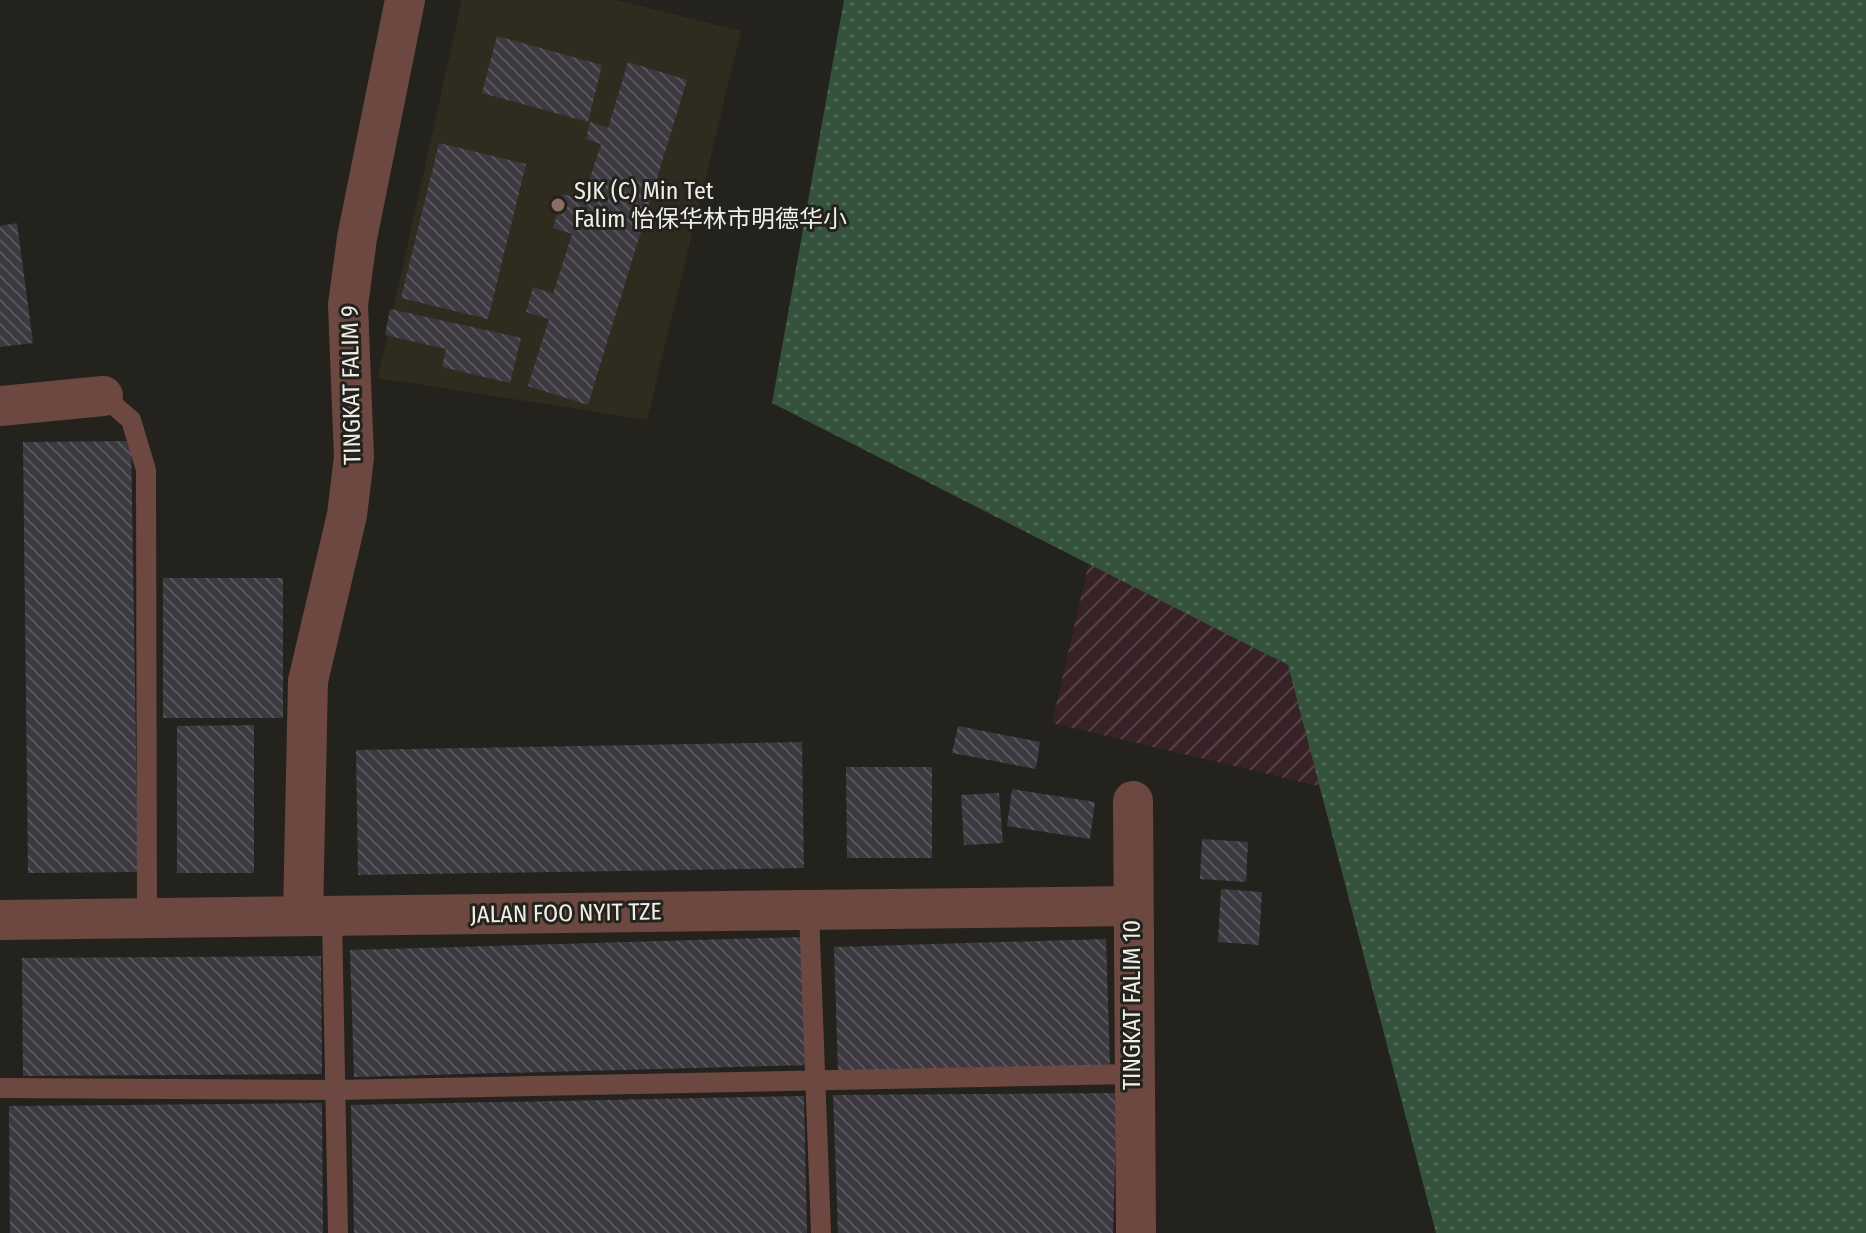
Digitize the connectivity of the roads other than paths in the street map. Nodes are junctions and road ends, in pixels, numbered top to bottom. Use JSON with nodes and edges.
{"nodes":[{"id":1,"x":405,"y":0,"type":"edge"},
{"id":2,"x":103,"y":396,"type":"joint"},
{"id":3,"x":0,"y":406,"type":"edge"},
{"id":4,"x":1133,"y":801,"type":"dead end"},
{"id":5,"x":1132,"y":906,"type":"junction"},
{"id":6,"x":809,"y":911,"type":"junction"},
{"id":7,"x":318,"y":915,"type":"junction"},
{"id":8,"x":147,"y":918,"type":"junction"},
{"id":9,"x":0,"y":920,"type":"edge"},
{"id":10,"x":1133,"y":1074,"type":"junction"},
{"id":11,"x":816,"y":1083,"type":"junction"},
{"id":12,"x":0,"y":1088,"type":"edge"},
{"id":13,"x":335,"y":1090,"type":"junction"},
{"id":14,"x":1133,"y":1225,"type":"edge"},
{"id":15,"x":338,"y":1233,"type":"edge"},
{"id":16,"x":821,"y":1233,"type":"edge"}],
"edges":[{"from":1,"to":7,"type":"street","name":"TINGKAT FALIM 9"},
{"from":2,"to":3,"type":"street"},
{"from":2,"to":8,"type":"lane"},
{"from":4,"to":5,"type":"street","name":"TINGKAT FALIM 10"},
{"from":5,"to":6,"type":"street","name":"JALAN FOO NYIT TZE"},
{"from":5,"to":10,"type":"street","name":"TINGKAT FALIM 10"},
{"from":6,"to":7,"type":"street","name":"JALAN FOO NYIT TZE"},
{"from":6,"to":11,"type":"lane"},
{"from":7,"to":8,"type":"street","name":"JALAN FOO NYIT TZE"},
{"from":7,"to":13,"type":"lane"},
{"from":8,"to":9,"type":"street","name":"JALAN FOO NYIT TZE"},
{"from":10,"to":11,"type":"lane"},
{"from":10,"to":14,"type":"street","name":"TINGKAT FALIM 10"},
{"from":11,"to":13,"type":"lane"},
{"from":11,"to":16,"type":"lane"},
{"from":12,"to":13,"type":"lane"},
{"from":13,"to":15,"type":"lane"}]}
